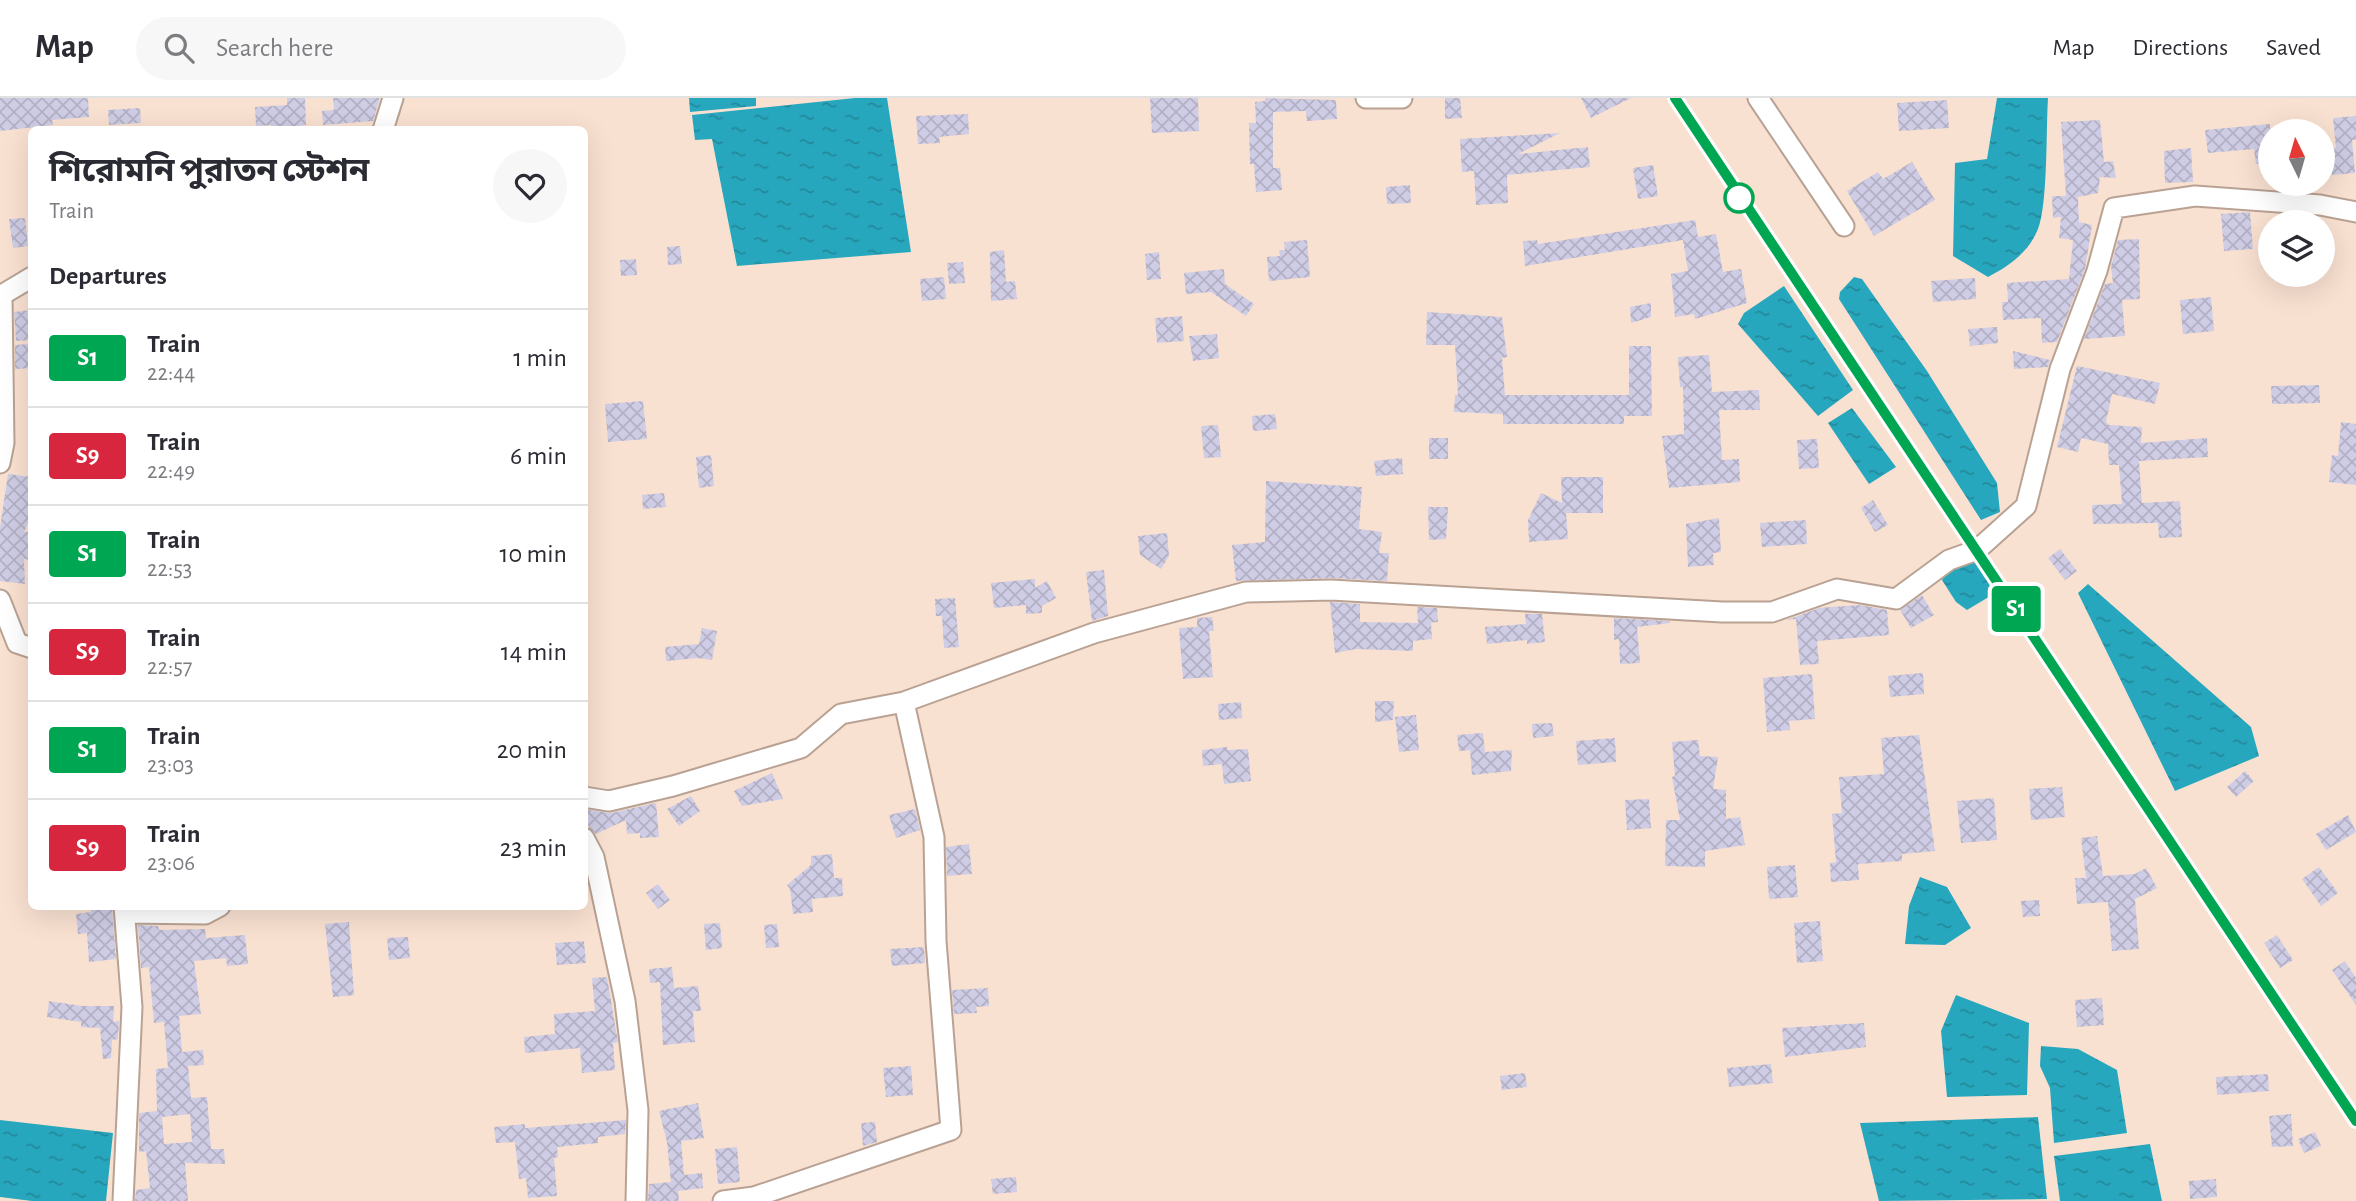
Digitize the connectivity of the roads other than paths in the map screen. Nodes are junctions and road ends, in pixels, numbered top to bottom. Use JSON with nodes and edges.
{"nodes":[{"id":1,"x":393,"y":98,"type":"edge"},
{"id":2,"x":1366,"y":98,"type":"edge"},
{"id":3,"x":1402,"y":98,"type":"edge"},
{"id":4,"x":1758,"y":98,"type":"edge"},
{"id":5,"x":384,"y":126,"type":"edge"},
{"id":6,"x":2356,"y":212,"type":"edge"},
{"id":7,"x":1844,"y":226,"type":"dead end"},
{"id":8,"x":28,"y":279,"type":"edge"},
{"id":9,"x":1,"y":295,"type":"edge"},
{"id":10,"x":0,"y":463,"type":"edge"},
{"id":11,"x":0,"y":600,"type":"edge"},
{"id":12,"x":28,"y":647,"type":"edge"},
{"id":13,"x":904,"y":702,"type":"junction"},
{"id":14,"x":588,"y":798,"type":"edge"},
{"id":15,"x":588,"y":846,"type":"edge"},
{"id":16,"x":125,"y":910,"type":"edge"},
{"id":17,"x":212,"y":910,"type":"edge"},
{"id":18,"x":754,"y":1199,"type":"edge"},
{"id":19,"x":123,"y":1201,"type":"edge"},
{"id":20,"x":636,"y":1201,"type":"edge"},
{"id":21,"x":723,"y":1201,"type":"edge"}],
"edges":[{"from":1,"to":5,"type":"street"},
{"from":2,"to":3,"type":"street"},
{"from":4,"to":7,"type":"street"},
{"from":6,"to":13,"type":"street"},
{"from":8,"to":9,"type":"street"},
{"from":9,"to":10,"type":"street"},
{"from":11,"to":12,"type":"street"},
{"from":13,"to":14,"type":"street"},
{"from":13,"to":18,"type":"street"},
{"from":15,"to":20,"type":"street"},
{"from":16,"to":17,"type":"street"},
{"from":16,"to":19,"type":"street"},
{"from":18,"to":21,"type":"street"}]}
